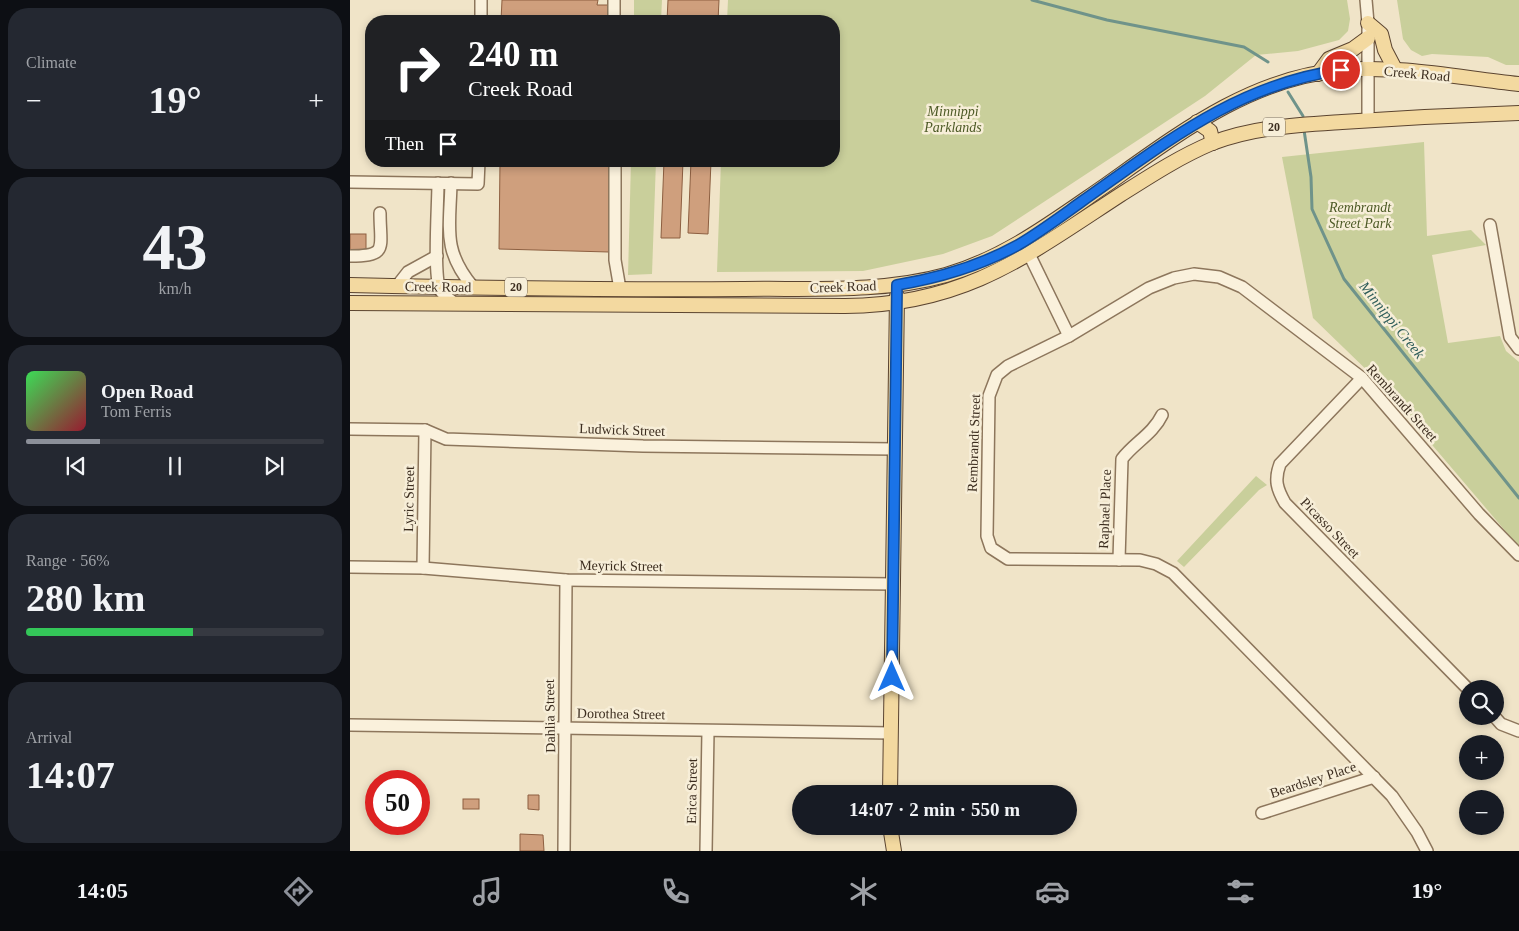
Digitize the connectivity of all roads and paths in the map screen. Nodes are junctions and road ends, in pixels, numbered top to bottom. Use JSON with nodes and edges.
{"nodes":[{"id":1,"x":481,"y":0,"type":"edge"},
{"id":2,"x":614,"y":0,"type":"edge"},
{"id":3,"x":1366,"y":0,"type":"edge"},
{"id":4,"x":481,"y":15,"type":"edge"},
{"id":5,"x":614,"y":15,"type":"edge"},
{"id":6,"x":1368,"y":23,"type":"junction"},
{"id":7,"x":1368,"y":38,"type":"junction"},
{"id":8,"x":1368,"y":70,"type":"junction"},
{"id":9,"x":1396,"y":71,"type":"junction"},
{"id":10,"x":1318,"y":74,"type":"junction"},
{"id":11,"x":1519,"y":84,"type":"edge"},
{"id":12,"x":1519,"y":113,"type":"edge"},
{"id":13,"x":1368,"y":120,"type":"junction"},
{"id":14,"x":1197,"y":122,"type":"junction"},
{"id":15,"x":1214,"y":143,"type":"junction"},
{"id":16,"x":478,"y":167,"type":"edge"},
{"id":17,"x":615,"y":167,"type":"edge"},
{"id":18,"x":350,"y":182,"type":"edge"},
{"id":19,"x":438,"y":183,"type":"junction"},
{"id":20,"x":451,"y":183,"type":"junction"},
{"id":21,"x":380,"y":213,"type":"dead end"},
{"id":22,"x":1490,"y":225,"type":"dead end"},
{"id":23,"x":1029,"y":254,"type":"junction"},
{"id":24,"x":350,"y":256,"type":"edge"},
{"id":25,"x":437,"y":256,"type":"junction"},
{"id":26,"x":350,"y":285,"type":"edge"},
{"id":27,"x":897,"y":285,"type":"junction"},
{"id":28,"x":397,"y":286,"type":"junction"},
{"id":29,"x":439,"y":287,"type":"junction"},
{"id":30,"x":473,"y":287,"type":"junction"},
{"id":31,"x":620,"y":289,"type":"junction"},
{"id":32,"x":350,"y":303,"type":"edge"},
{"id":33,"x":454,"y":303,"type":"junction"},
{"id":34,"x":897,"y":303,"type":"junction"},
{"id":35,"x":1069,"y":336,"type":"junction"},
{"id":36,"x":1519,"y":350,"type":"edge"},
{"id":37,"x":1362,"y":378,"type":"junction"},
{"id":38,"x":1162,"y":415,"type":"dead end"},
{"id":39,"x":350,"y":429,"type":"edge"},
{"id":40,"x":425,"y":430,"type":"junction"},
{"id":41,"x":894,"y":449,"type":"junction"},
{"id":42,"x":1519,"y":555,"type":"edge"},
{"id":43,"x":1119,"y":560,"type":"junction"},
{"id":44,"x":350,"y":566,"type":"edge"},
{"id":45,"x":422,"y":568,"type":"junction"},
{"id":46,"x":566,"y":580,"type":"junction"},
{"id":47,"x":893,"y":584,"type":"junction"},
{"id":48,"x":1459,"y":680,"type":"edge"},
{"id":49,"x":350,"y":725,"type":"edge"},
{"id":50,"x":1504,"y":725,"type":"edge"},
{"id":51,"x":565,"y":728,"type":"junction"},
{"id":52,"x":708,"y":730,"type":"junction"},
{"id":53,"x":1519,"y":730,"type":"edge"},
{"id":54,"x":891,"y":733,"type":"junction"},
{"id":55,"x":1374,"y":777,"type":"junction"},
{"id":56,"x":890,"y":785,"type":"edge"},
{"id":57,"x":1262,"y":812,"type":"dead end"},
{"id":58,"x":889,"y":835,"type":"edge"},
{"id":59,"x":891,"y":835,"type":"edge"},
{"id":60,"x":564,"y":851,"type":"edge"},
{"id":61,"x":706,"y":851,"type":"edge"},
{"id":62,"x":887,"y":851,"type":"edge"},
{"id":63,"x":894,"y":851,"type":"edge"},
{"id":64,"x":1427,"y":851,"type":"edge"}],
"edges":[{"from":1,"to":4,"type":"street"},
{"from":2,"to":5,"type":"street"},
{"from":3,"to":6,"type":"street"},
{"from":6,"to":7,"type":"street"},
{"from":6,"to":9,"type":"main road"},
{"from":7,"to":8,"type":"street"},
{"from":7,"to":10,"type":"main road"},
{"from":8,"to":9,"type":"main road","name":"Creek Road","number":"20"},
{"from":8,"to":10,"type":"main road","name":"Creek Road","number":"20"},
{"from":8,"to":13,"type":"street"},
{"from":9,"to":11,"type":"main road","name":"Creek Road","number":"20"},
{"from":10,"to":14,"type":"main road","name":"Creek Road","number":"20"},
{"from":12,"to":13,"type":"main road","name":"Creek Road","number":"20"},
{"from":13,"to":15,"type":"main road","name":"Creek Road","number":"20"},
{"from":14,"to":15,"type":"main road"},
{"from":14,"to":27,"type":"main road","name":"Creek Road","number":"20"},
{"from":15,"to":23,"type":"main road","name":"Creek Road","number":"20"},
{"from":16,"to":20,"type":"street"},
{"from":17,"to":31,"type":"street"},
{"from":18,"to":19,"type":"street"},
{"from":19,"to":20,"type":"street"},
{"from":19,"to":25,"type":"street"},
{"from":20,"to":30,"type":"street"},
{"from":21,"to":24,"type":"street"},
{"from":22,"to":36,"type":"street"},
{"from":23,"to":34,"type":"main road","name":"Creek Road","number":"20"},
{"from":23,"to":35,"type":"street"},
{"from":25,"to":28,"type":"street"},
{"from":25,"to":29,"type":"street"},
{"from":26,"to":28,"type":"main road","name":"Creek Road","number":"20"},
{"from":27,"to":31,"type":"main road","name":"Creek Road","number":"20"},
{"from":27,"to":34,"type":"main road"},
{"from":28,"to":29,"type":"main road","name":"Creek Road","number":"20"},
{"from":29,"to":30,"type":"main road","name":"Creek Road","number":"20"},
{"from":29,"to":33,"type":"street"},
{"from":30,"to":31,"type":"main road","name":"Creek Road","number":"20"},
{"from":32,"to":33,"type":"main road","name":"Creek Road","number":"20"},
{"from":33,"to":34,"type":"main road","name":"Creek Road","number":"20"},
{"from":34,"to":41,"type":"main road"},
{"from":35,"to":37,"type":"street","name":"Rembrandt Street"},
{"from":35,"to":43,"type":"street","name":"Rembrandt Street"},
{"from":37,"to":42,"type":"street","name":"Rembrandt Street"},
{"from":37,"to":48,"type":"street","name":"Picasso Street"},
{"from":38,"to":43,"type":"street","name":"Raphael Place"},
{"from":39,"to":40,"type":"street","name":"Ludwick Street"},
{"from":40,"to":41,"type":"street","name":"Ludwick Street"},
{"from":40,"to":45,"type":"street","name":"Lyric Street"},
{"from":41,"to":47,"type":"main road"},
{"from":43,"to":55,"type":"street","name":"Rembrandt Street"},
{"from":44,"to":45,"type":"street","name":"Meyrick Street"},
{"from":45,"to":46,"type":"street","name":"Meyrick Street"},
{"from":46,"to":47,"type":"street","name":"Meyrick Street"},
{"from":46,"to":51,"type":"street","name":"Dahlia Street"},
{"from":47,"to":54,"type":"main road"},
{"from":49,"to":51,"type":"street","name":"Dorothea Street"},
{"from":50,"to":53,"type":"street"},
{"from":51,"to":52,"type":"street","name":"Dorothea Street"},
{"from":51,"to":60,"type":"street","name":"Dahlia Street"},
{"from":52,"to":54,"type":"street","name":"Dorothea Street"},
{"from":52,"to":61,"type":"street","name":"Erica Street"},
{"from":54,"to":56,"type":"main road"},
{"from":55,"to":57,"type":"street","name":"Beardsley Place"},
{"from":55,"to":64,"type":"street","name":"Rembrandt Street"},
{"from":58,"to":62,"type":"main road"},
{"from":59,"to":63,"type":"main road"}]}
